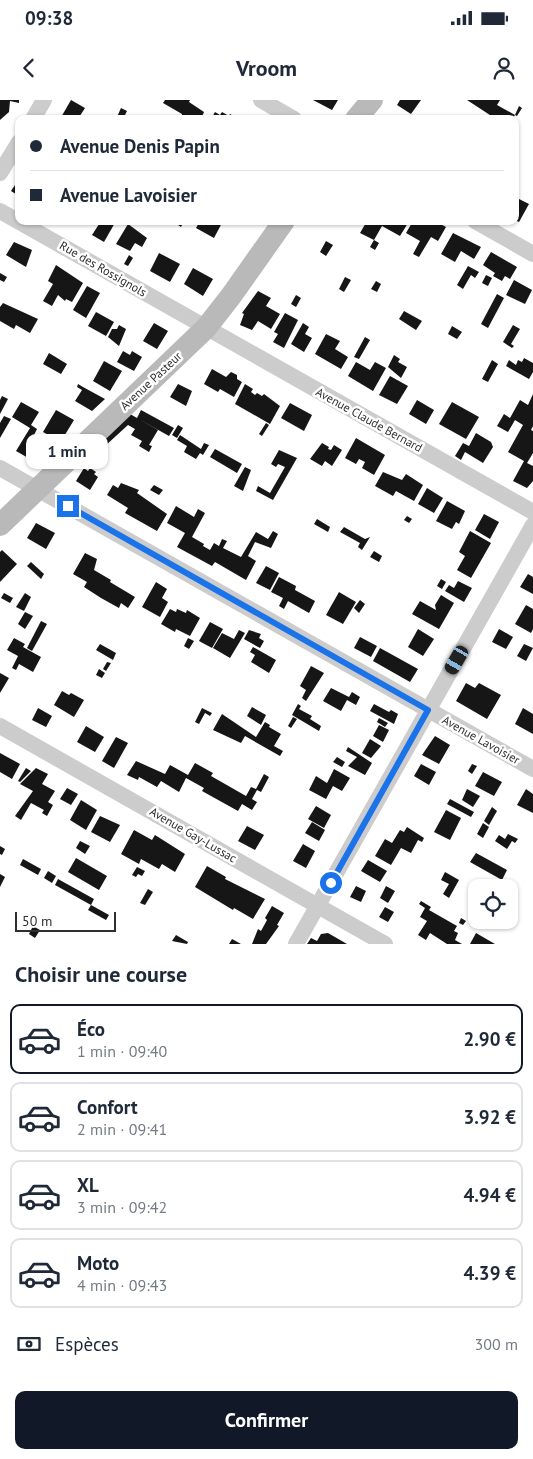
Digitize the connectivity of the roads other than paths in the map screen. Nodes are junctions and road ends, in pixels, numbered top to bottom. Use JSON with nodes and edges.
{"nodes":[{"id":1,"x":44,"y":100,"type":"edge"},
{"id":2,"x":261,"y":100,"type":"edge"},
{"id":3,"x":372,"y":100,"type":"edge"},
{"id":4,"x":35,"y":115,"type":"edge"},
{"id":5,"x":287,"y":115,"type":"edge"},
{"id":6,"x":359,"y":115,"type":"edge"},
{"id":7,"x":15,"y":149,"type":"edge"},
{"id":8,"x":0,"y":173,"type":"edge"},
{"id":9,"x":0,"y":211,"type":"edge"},
{"id":10,"x":15,"y":220,"type":"edge"},
{"id":11,"x":25,"y":225,"type":"edge"},
{"id":12,"x":281,"y":225,"type":"edge"},
{"id":13,"x":482,"y":225,"type":"edge"},
{"id":14,"x":533,"y":254,"type":"edge"},
{"id":15,"x":206,"y":328,"type":"junction"},
{"id":16,"x":0,"y":468,"type":"edge"},
{"id":17,"x":37,"y":489,"type":"junction"},
{"id":18,"x":533,"y":512,"type":"edge"},
{"id":19,"x":0,"y":525,"type":"edge"},
{"id":20,"x":533,"y":525,"type":"edge"},
{"id":21,"x":428,"y":710,"type":"junction"},
{"id":22,"x":0,"y":726,"type":"edge"},
{"id":23,"x":533,"y":769,"type":"edge"},
{"id":24,"x":318,"y":906,"type":"junction"},
{"id":25,"x":296,"y":944,"type":"edge"},
{"id":26,"x":385,"y":944,"type":"edge"}],
"edges":[{"from":1,"to":4,"type":"street"},
{"from":2,"to":5,"type":"street"},
{"from":3,"to":6,"type":"street"},
{"from":7,"to":8,"type":"street"},
{"from":9,"to":10,"type":"street","name":"Rue des Rossignols"},
{"from":11,"to":15,"type":"street","name":"Rue des Rossignols"},
{"from":12,"to":15,"type":"street","name":"Avenue Pasteur"},
{"from":13,"to":14,"type":"street"},
{"from":15,"to":17,"type":"street","name":"Avenue Pasteur"},
{"from":15,"to":18,"type":"street","name":"Avenue Claude Bernard"},
{"from":16,"to":17,"type":"street","name":"Avenue Lavoisier"},
{"from":17,"to":19,"type":"street","name":"Avenue Pasteur"},
{"from":17,"to":21,"type":"street","name":"Avenue Lavoisier"},
{"from":20,"to":21,"type":"street"},
{"from":21,"to":23,"type":"street","name":"Avenue Lavoisier"},
{"from":21,"to":24,"type":"street"},
{"from":22,"to":24,"type":"street","name":"Avenue Gay-Lussac"},
{"from":24,"to":25,"type":"street"},
{"from":24,"to":26,"type":"street","name":"Avenue Gay-Lussac"}]}
